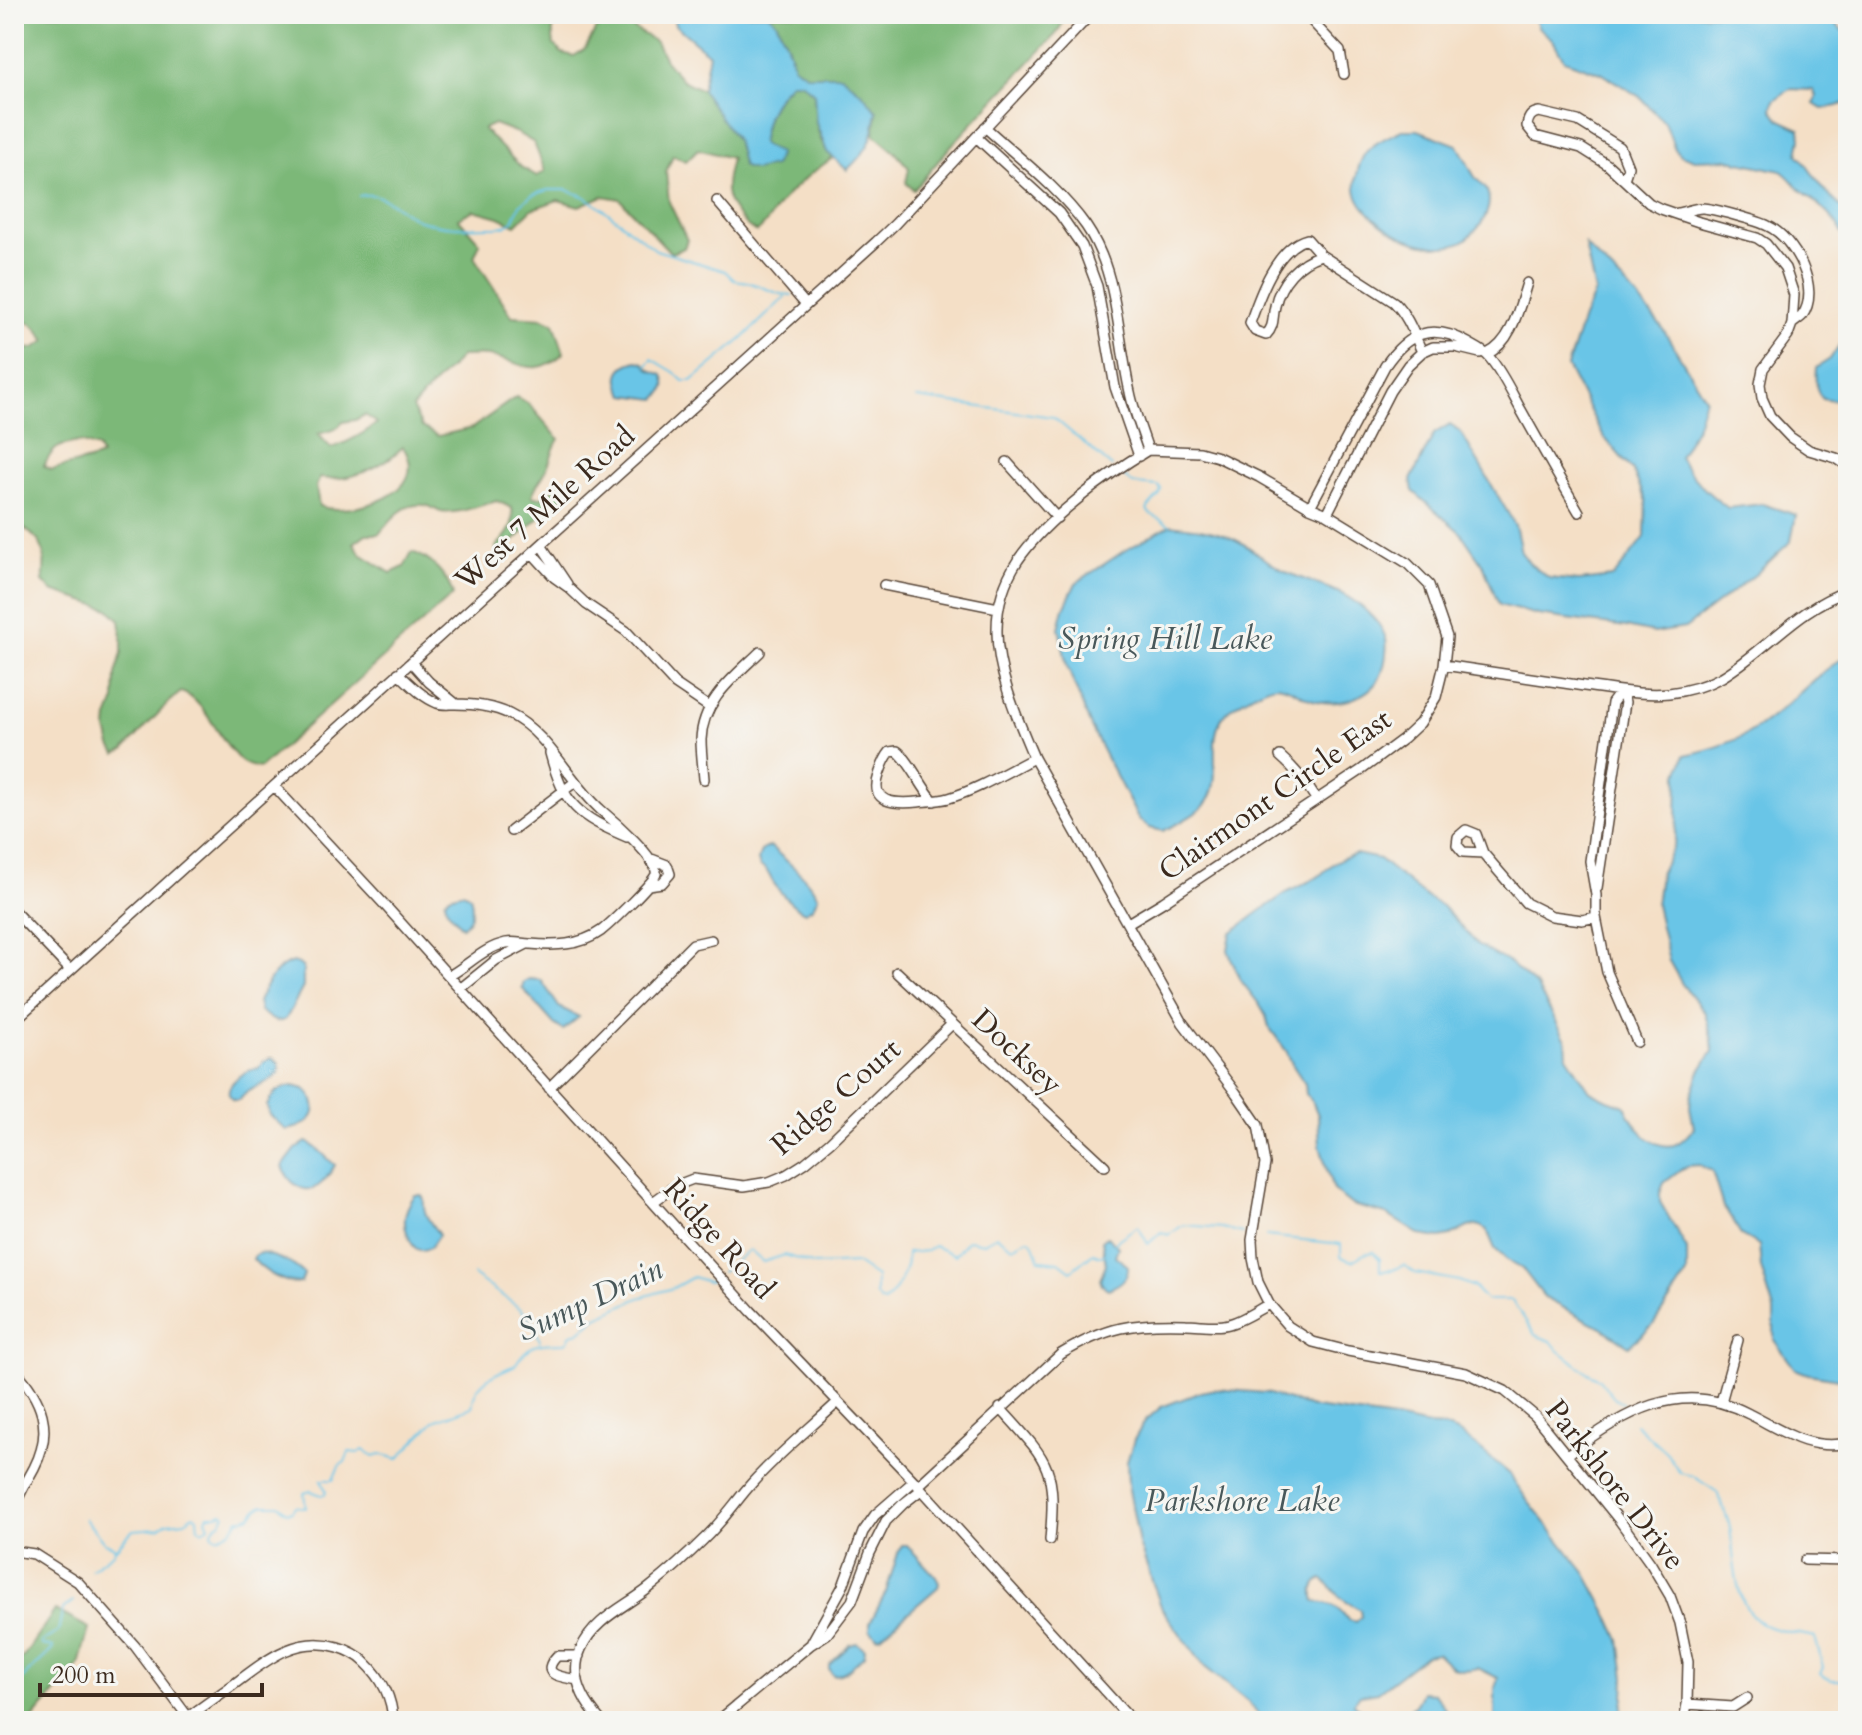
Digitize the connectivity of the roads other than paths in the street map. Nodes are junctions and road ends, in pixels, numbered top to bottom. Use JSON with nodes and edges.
{"nodes":[{"id":1,"x":1091,"y":14,"type":"edge"},
{"id":2,"x":1305,"y":14,"type":"edge"},
{"id":3,"x":1344,"y":74,"type":"dead end"},
{"id":4,"x":985,"y":127,"type":"junction"},
{"id":5,"x":976,"y":137,"type":"junction"},
{"id":6,"x":1624,"y":179,"type":"junction"},
{"id":7,"x":1053,"y":189,"type":"junction"},
{"id":8,"x":1044,"y":199,"type":"junction"},
{"id":9,"x":717,"y":201,"type":"dead end"},
{"id":10,"x":1678,"y":213,"type":"junction"},
{"id":11,"x":1788,"y":242,"type":"junction"},
{"id":12,"x":1321,"y":255,"type":"junction"},
{"id":13,"x":1775,"y":255,"type":"junction"},
{"id":14,"x":1103,"y":259,"type":"junction"},
{"id":15,"x":1090,"y":264,"type":"junction"},
{"id":16,"x":1527,"y":283,"type":"dead end"},
{"id":17,"x":806,"y":305,"type":"junction"},
{"id":18,"x":1792,"y":324,"type":"junction"},
{"id":19,"x":1416,"y":336,"type":"junction"},
{"id":20,"x":1422,"y":352,"type":"junction"},
{"id":21,"x":1123,"y":354,"type":"junction"},
{"id":22,"x":1487,"y":354,"type":"junction"},
{"id":23,"x":1110,"y":356,"type":"junction"},
{"id":24,"x":1369,"y":397,"type":"junction"},
{"id":25,"x":1384,"y":403,"type":"junction"},
{"id":26,"x":1347,"y":437,"type":"junction"},
{"id":27,"x":1362,"y":445,"type":"junction"},
{"id":28,"x":1148,"y":450,"type":"junction"},
{"id":29,"x":1139,"y":456,"type":"junction"},
{"id":30,"x":1007,"y":462,"type":"dead end"},
{"id":31,"x":1848,"y":466,"type":"edge"},
{"id":32,"x":1310,"y":507,"type":"junction"},
{"id":33,"x":1579,"y":512,"type":"dead end"},
{"id":34,"x":1327,"y":514,"type":"junction"},
{"id":35,"x":1057,"y":518,"type":"junction"},
{"id":36,"x":541,"y":545,"type":"junction"},
{"id":37,"x":532,"y":553,"type":"junction"},
{"id":38,"x":884,"y":585,"type":"dead end"},
{"id":39,"x":568,"y":587,"type":"junction"},
{"id":40,"x":1848,"y":591,"type":"edge"},
{"id":41,"x":998,"y":608,"type":"junction"},
{"id":42,"x":760,"y":652,"type":"dead end"},
{"id":43,"x":411,"y":662,"type":"junction"},
{"id":44,"x":1444,"y":665,"type":"junction"},
{"id":45,"x":398,"y":673,"type":"junction"},
{"id":46,"x":1621,"y":691,"type":"junction"},
{"id":47,"x":456,"y":704,"type":"junction"},
{"id":48,"x":709,"y":707,"type":"junction"},
{"id":49,"x":549,"y":748,"type":"junction"},
{"id":50,"x":1280,"y":756,"type":"dead end"},
{"id":51,"x":1034,"y":758,"type":"junction"},
{"id":52,"x":704,"y":779,"type":"dead end"},
{"id":53,"x":575,"y":782,"type":"junction"},
{"id":54,"x":274,"y":786,"type":"junction"},
{"id":55,"x":563,"y":791,"type":"junction"},
{"id":56,"x":1316,"y":799,"type":"junction"},
{"id":57,"x":934,"y":801,"type":"junction"},
{"id":58,"x":511,"y":831,"type":"dead end"},
{"id":59,"x":630,"y":839,"type":"junction"},
{"id":60,"x":1483,"y":853,"type":"dead end"},
{"id":61,"x":14,"y":911,"type":"edge"},
{"id":62,"x":1596,"y":917,"type":"junction"},
{"id":63,"x":1128,"y":923,"type":"junction"},
{"id":64,"x":711,"y":940,"type":"dead end"},
{"id":65,"x":527,"y":944,"type":"junction"},
{"id":66,"x":70,"y":970,"type":"junction"},
{"id":67,"x":897,"y":972,"type":"dead end"},
{"id":68,"x":449,"y":976,"type":"junction"},
{"id":69,"x":460,"y":989,"type":"junction"},
{"id":70,"x":14,"y":1021,"type":"edge"},
{"id":71,"x":952,"y":1024,"type":"junction"},
{"id":72,"x":1637,"y":1042,"type":"dead end"},
{"id":73,"x":549,"y":1088,"type":"junction"},
{"id":74,"x":1105,"y":1166,"type":"dead end"},
{"id":75,"x":653,"y":1202,"type":"junction"},
{"id":76,"x":1269,"y":1304,"type":"junction"},
{"id":77,"x":1738,"y":1340,"type":"dead end"},
{"id":78,"x":14,"y":1369,"type":"edge"},
{"id":79,"x":838,"y":1402,"type":"junction"},
{"id":80,"x":1721,"y":1402,"type":"junction"},
{"id":81,"x":1000,"y":1408,"type":"junction"},
{"id":82,"x":1848,"y":1443,"type":"edge"},
{"id":83,"x":1567,"y":1455,"type":"junction"},
{"id":84,"x":917,"y":1486,"type":"junction"},
{"id":85,"x":14,"y":1508,"type":"edge"},
{"id":86,"x":1050,"y":1540,"type":"dead end"},
{"id":87,"x":14,"y":1551,"type":"edge"},
{"id":88,"x":1805,"y":1560,"type":"dead end"},
{"id":89,"x":1848,"y":1561,"type":"edge"},
{"id":90,"x":848,"y":1572,"type":"junction"},
{"id":91,"x":862,"y":1578,"type":"junction"},
{"id":92,"x":810,"y":1645,"type":"junction"},
{"id":93,"x":579,"y":1656,"type":"junction"},
{"id":94,"x":578,"y":1680,"type":"junction"},
{"id":95,"x":1747,"y":1698,"type":"dead end"},
{"id":96,"x":1687,"y":1704,"type":"junction"},
{"id":97,"x":186,"y":1719,"type":"edge"},
{"id":98,"x":393,"y":1721,"type":"edge"},
{"id":99,"x":601,"y":1721,"type":"edge"},
{"id":100,"x":718,"y":1721,"type":"edge"},
{"id":101,"x":1132,"y":1721,"type":"edge"},
{"id":102,"x":1684,"y":1721,"type":"edge"}],
"edges":[{"from":1,"to":4,"type":"street","name":"West 7 Mile Road"},
{"from":2,"to":3,"type":"street"},
{"from":4,"to":5,"type":"street","name":"West 7 Mile Road"},
{"from":4,"to":7,"type":"street"},
{"from":5,"to":8,"type":"street"},
{"from":5,"to":17,"type":"street","name":"West 7 Mile Road"},
{"from":6,"to":6,"type":"street"},
{"from":6,"to":10,"type":"street"},
{"from":7,"to":8,"type":"street"},
{"from":7,"to":14,"type":"street"},
{"from":8,"to":15,"type":"street"},
{"from":9,"to":17,"type":"street"},
{"from":10,"to":11,"type":"street"},
{"from":10,"to":13,"type":"street"},
{"from":11,"to":13,"type":"street"},
{"from":11,"to":18,"type":"street"},
{"from":12,"to":12,"type":"street"},
{"from":12,"to":19,"type":"street"},
{"from":13,"to":18,"type":"street"},
{"from":14,"to":15,"type":"street"},
{"from":14,"to":21,"type":"street"},
{"from":15,"to":23,"type":"street"},
{"from":16,"to":22,"type":"street"},
{"from":17,"to":36,"type":"street","name":"West 7 Mile Road"},
{"from":18,"to":31,"type":"street"},
{"from":19,"to":20,"type":"street"},
{"from":19,"to":22,"type":"street"},
{"from":19,"to":24,"type":"street"},
{"from":20,"to":22,"type":"street"},
{"from":20,"to":25,"type":"street"},
{"from":21,"to":23,"type":"street"},
{"from":21,"to":28,"type":"street"},
{"from":22,"to":33,"type":"street"},
{"from":23,"to":29,"type":"street"},
{"from":24,"to":25,"type":"street"},
{"from":24,"to":26,"type":"street"},
{"from":25,"to":27,"type":"street"},
{"from":26,"to":27,"type":"street"},
{"from":26,"to":32,"type":"street"},
{"from":27,"to":34,"type":"street"},
{"from":28,"to":29,"type":"street"},
{"from":28,"to":32,"type":"street","name":"Clairmont Circle East"},
{"from":29,"to":35,"type":"street"},
{"from":30,"to":35,"type":"street"},
{"from":32,"to":34,"type":"street","name":"Clairmont Circle East"},
{"from":34,"to":44,"type":"street","name":"Clairmont Circle East"},
{"from":35,"to":41,"type":"street"},
{"from":36,"to":37,"type":"street","name":"West 7 Mile Road"},
{"from":36,"to":39,"type":"street"},
{"from":37,"to":39,"type":"street"},
{"from":37,"to":43,"type":"street","name":"West 7 Mile Road"},
{"from":38,"to":41,"type":"street"},
{"from":39,"to":48,"type":"street"},
{"from":40,"to":46,"type":"street"},
{"from":41,"to":51,"type":"street","name":"Parkshore Drive"},
{"from":42,"to":48,"type":"street"},
{"from":43,"to":45,"type":"street","name":"West 7 Mile Road"},
{"from":43,"to":47,"type":"street"},
{"from":44,"to":46,"type":"street"},
{"from":44,"to":56,"type":"street","name":"Clairmont Circle East"},
{"from":45,"to":47,"type":"street"},
{"from":45,"to":54,"type":"street","name":"West 7 Mile Road"},
{"from":46,"to":62,"type":"street"},
{"from":47,"to":49,"type":"street"},
{"from":48,"to":52,"type":"street"},
{"from":49,"to":53,"type":"street"},
{"from":49,"to":55,"type":"street"},
{"from":50,"to":56,"type":"street"},
{"from":51,"to":57,"type":"street"},
{"from":51,"to":63,"type":"street","name":"Parkshore Drive"},
{"from":53,"to":55,"type":"street"},
{"from":53,"to":59,"type":"street"},
{"from":54,"to":66,"type":"street","name":"West 7 Mile Road"},
{"from":54,"to":68,"type":"street","name":"Ridge Road"},
{"from":55,"to":58,"type":"street"},
{"from":55,"to":59,"type":"street"},
{"from":56,"to":63,"type":"street","name":"Clairmont Circle East"},
{"from":57,"to":57,"type":"street"},
{"from":59,"to":65,"type":"street"},
{"from":60,"to":62,"type":"street"},
{"from":61,"to":66,"type":"street"},
{"from":62,"to":72,"type":"street"},
{"from":63,"to":76,"type":"street","name":"Parkshore Drive"},
{"from":64,"to":73,"type":"street"},
{"from":65,"to":68,"type":"street"},
{"from":65,"to":69,"type":"street"},
{"from":66,"to":70,"type":"street","name":"West 7 Mile Road"},
{"from":67,"to":71,"type":"street","name":"Docksey"},
{"from":68,"to":69,"type":"street","name":"Ridge Road"},
{"from":69,"to":73,"type":"street","name":"Ridge Road"},
{"from":71,"to":74,"type":"street","name":"Docksey"},
{"from":71,"to":75,"type":"street","name":"Ridge Court"},
{"from":73,"to":75,"type":"street","name":"Ridge Road"},
{"from":75,"to":79,"type":"street","name":"Ridge Road"},
{"from":76,"to":81,"type":"street"},
{"from":76,"to":83,"type":"street","name":"Parkshore Drive"},
{"from":77,"to":80,"type":"street"},
{"from":78,"to":85,"type":"street"},
{"from":79,"to":84,"type":"street","name":"Ridge Road"},
{"from":79,"to":93,"type":"street"},
{"from":80,"to":82,"type":"street"},
{"from":80,"to":83,"type":"street"},
{"from":81,"to":84,"type":"street"},
{"from":81,"to":86,"type":"street"},
{"from":83,"to":96,"type":"street","name":"Parkshore Drive"},
{"from":84,"to":90,"type":"street"},
{"from":84,"to":91,"type":"street"},
{"from":84,"to":101,"type":"street","name":"Ridge Road"},
{"from":87,"to":97,"type":"street"},
{"from":88,"to":89,"type":"street"},
{"from":90,"to":91,"type":"street"},
{"from":90,"to":92,"type":"street"},
{"from":91,"to":92,"type":"street"},
{"from":92,"to":100,"type":"street"},
{"from":93,"to":94,"type":"street"},
{"from":93,"to":94,"type":"street"},
{"from":94,"to":99,"type":"street"},
{"from":95,"to":96,"type":"street"},
{"from":96,"to":102,"type":"street","name":"Parkshore Drive"},
{"from":97,"to":98,"type":"street"}]}
